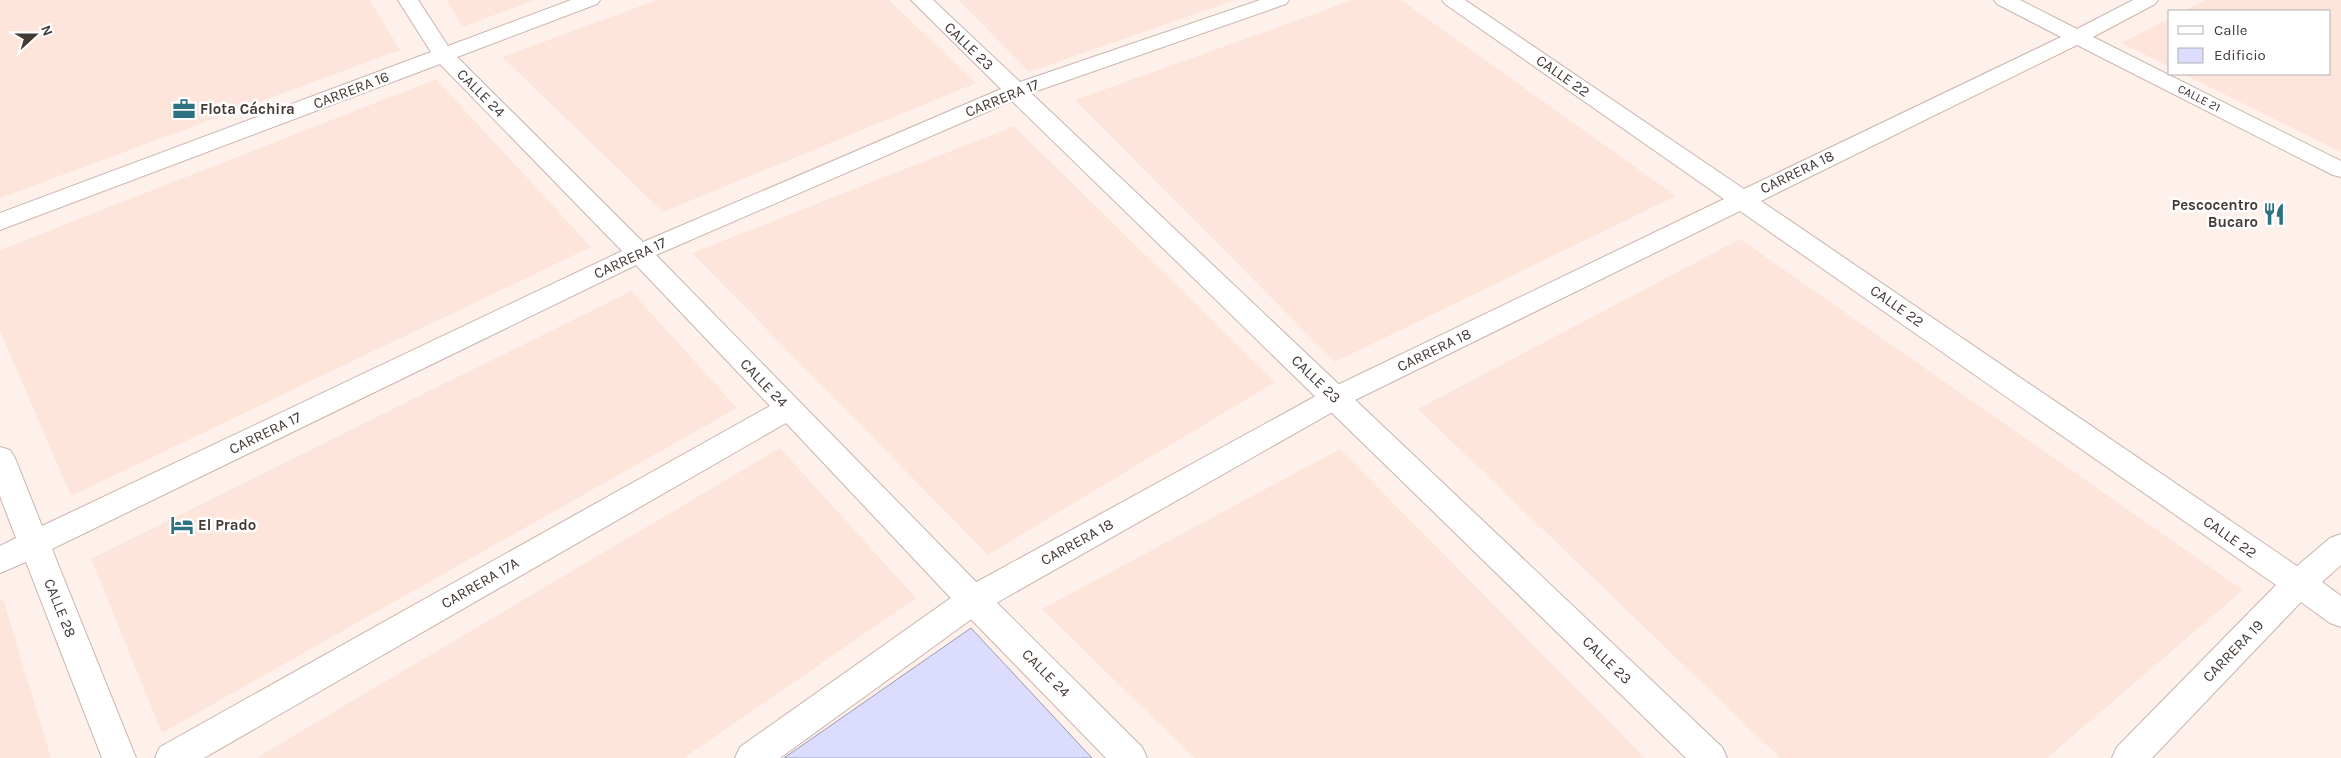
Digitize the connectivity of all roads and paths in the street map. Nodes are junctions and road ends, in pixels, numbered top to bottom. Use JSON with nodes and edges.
{"nodes":[{"id":1,"x":408,"y":0,"type":"edge"},
{"id":2,"x":590,"y":0,"type":"edge"},
{"id":3,"x":921,"y":0,"type":"edge"},
{"id":4,"x":1279,"y":0,"type":"edge"},
{"id":5,"x":1452,"y":0,"type":"edge"},
{"id":6,"x":2004,"y":0,"type":"edge"},
{"id":7,"x":2148,"y":0,"type":"edge"},
{"id":8,"x":2077,"y":37,"type":"junction"},
{"id":9,"x":443,"y":55,"type":"junction"},
{"id":10,"x":1016,"y":91,"type":"junction"},
{"id":11,"x":2341,"y":170,"type":"edge"},
{"id":12,"x":1741,"y":199,"type":"junction"},
{"id":13,"x":0,"y":222,"type":"edge"},
{"id":14,"x":639,"y":253,"type":"junction"},
{"id":15,"x":1335,"y":398,"type":"junction"},
{"id":16,"x":788,"y":409,"type":"junction"},
{"id":17,"x":0,"y":458,"type":"edge"},
{"id":18,"x":34,"y":544,"type":"junction"},
{"id":19,"x":2341,"y":547,"type":"edge"},
{"id":20,"x":0,"y":560,"type":"edge"},
{"id":21,"x":2298,"y":584,"type":"junction"},
{"id":22,"x":973,"y":600,"type":"junction"},
{"id":23,"x":2341,"y":613,"type":"edge"},
{"id":24,"x":120,"y":758,"type":"edge"},
{"id":25,"x":172,"y":758,"type":"edge"},
{"id":26,"x":752,"y":758,"type":"edge"},
{"id":27,"x":1130,"y":758,"type":"edge"},
{"id":28,"x":1710,"y":758,"type":"edge"},
{"id":29,"x":2128,"y":758,"type":"edge"}],
"edges":[{"from":1,"to":9,"type":"street","name":"CALLE 24"},
{"from":2,"to":9,"type":"street","name":"CARRERA 16"},
{"from":3,"to":10,"type":"street","name":"CALLE 23"},
{"from":4,"to":10,"type":"street","name":"CARRERA 17"},
{"from":5,"to":12,"type":"street","name":"CALLE 22"},
{"from":6,"to":8,"type":"street","name":"CALLE 21"},
{"from":7,"to":8,"type":"street","name":"CARRERA 18"},
{"from":8,"to":11,"type":"street","name":"CALLE 21"},
{"from":8,"to":12,"type":"street","name":"CARRERA 18"},
{"from":9,"to":13,"type":"street","name":"CARRERA 16"},
{"from":9,"to":14,"type":"street","name":"CALLE 24"},
{"from":10,"to":14,"type":"street","name":"CARRERA 17"},
{"from":10,"to":15,"type":"street","name":"CALLE 23"},
{"from":12,"to":15,"type":"street","name":"CARRERA 18"},
{"from":12,"to":21,"type":"street","name":"CALLE 22"},
{"from":14,"to":16,"type":"street","name":"CALLE 24"},
{"from":14,"to":18,"type":"street","name":"CARRERA 17"},
{"from":15,"to":22,"type":"street","name":"CARRERA 18"},
{"from":15,"to":28,"type":"street","name":"CALLE 23"},
{"from":16,"to":22,"type":"street","name":"CALLE 24"},
{"from":16,"to":25,"type":"street","name":"CARRERA 17A"},
{"from":17,"to":18,"type":"street","name":"CALLE 28"},
{"from":18,"to":20,"type":"street","name":"CARRERA 17"},
{"from":18,"to":24,"type":"street","name":"CALLE 28"},
{"from":19,"to":21,"type":"street","name":"CARRERA 19"},
{"from":21,"to":23,"type":"street","name":"CALLE 22"},
{"from":21,"to":29,"type":"street","name":"CARRERA 19"},
{"from":22,"to":26,"type":"street","name":"CARRERA 18"},
{"from":22,"to":27,"type":"street","name":"CALLE 24"}]}
